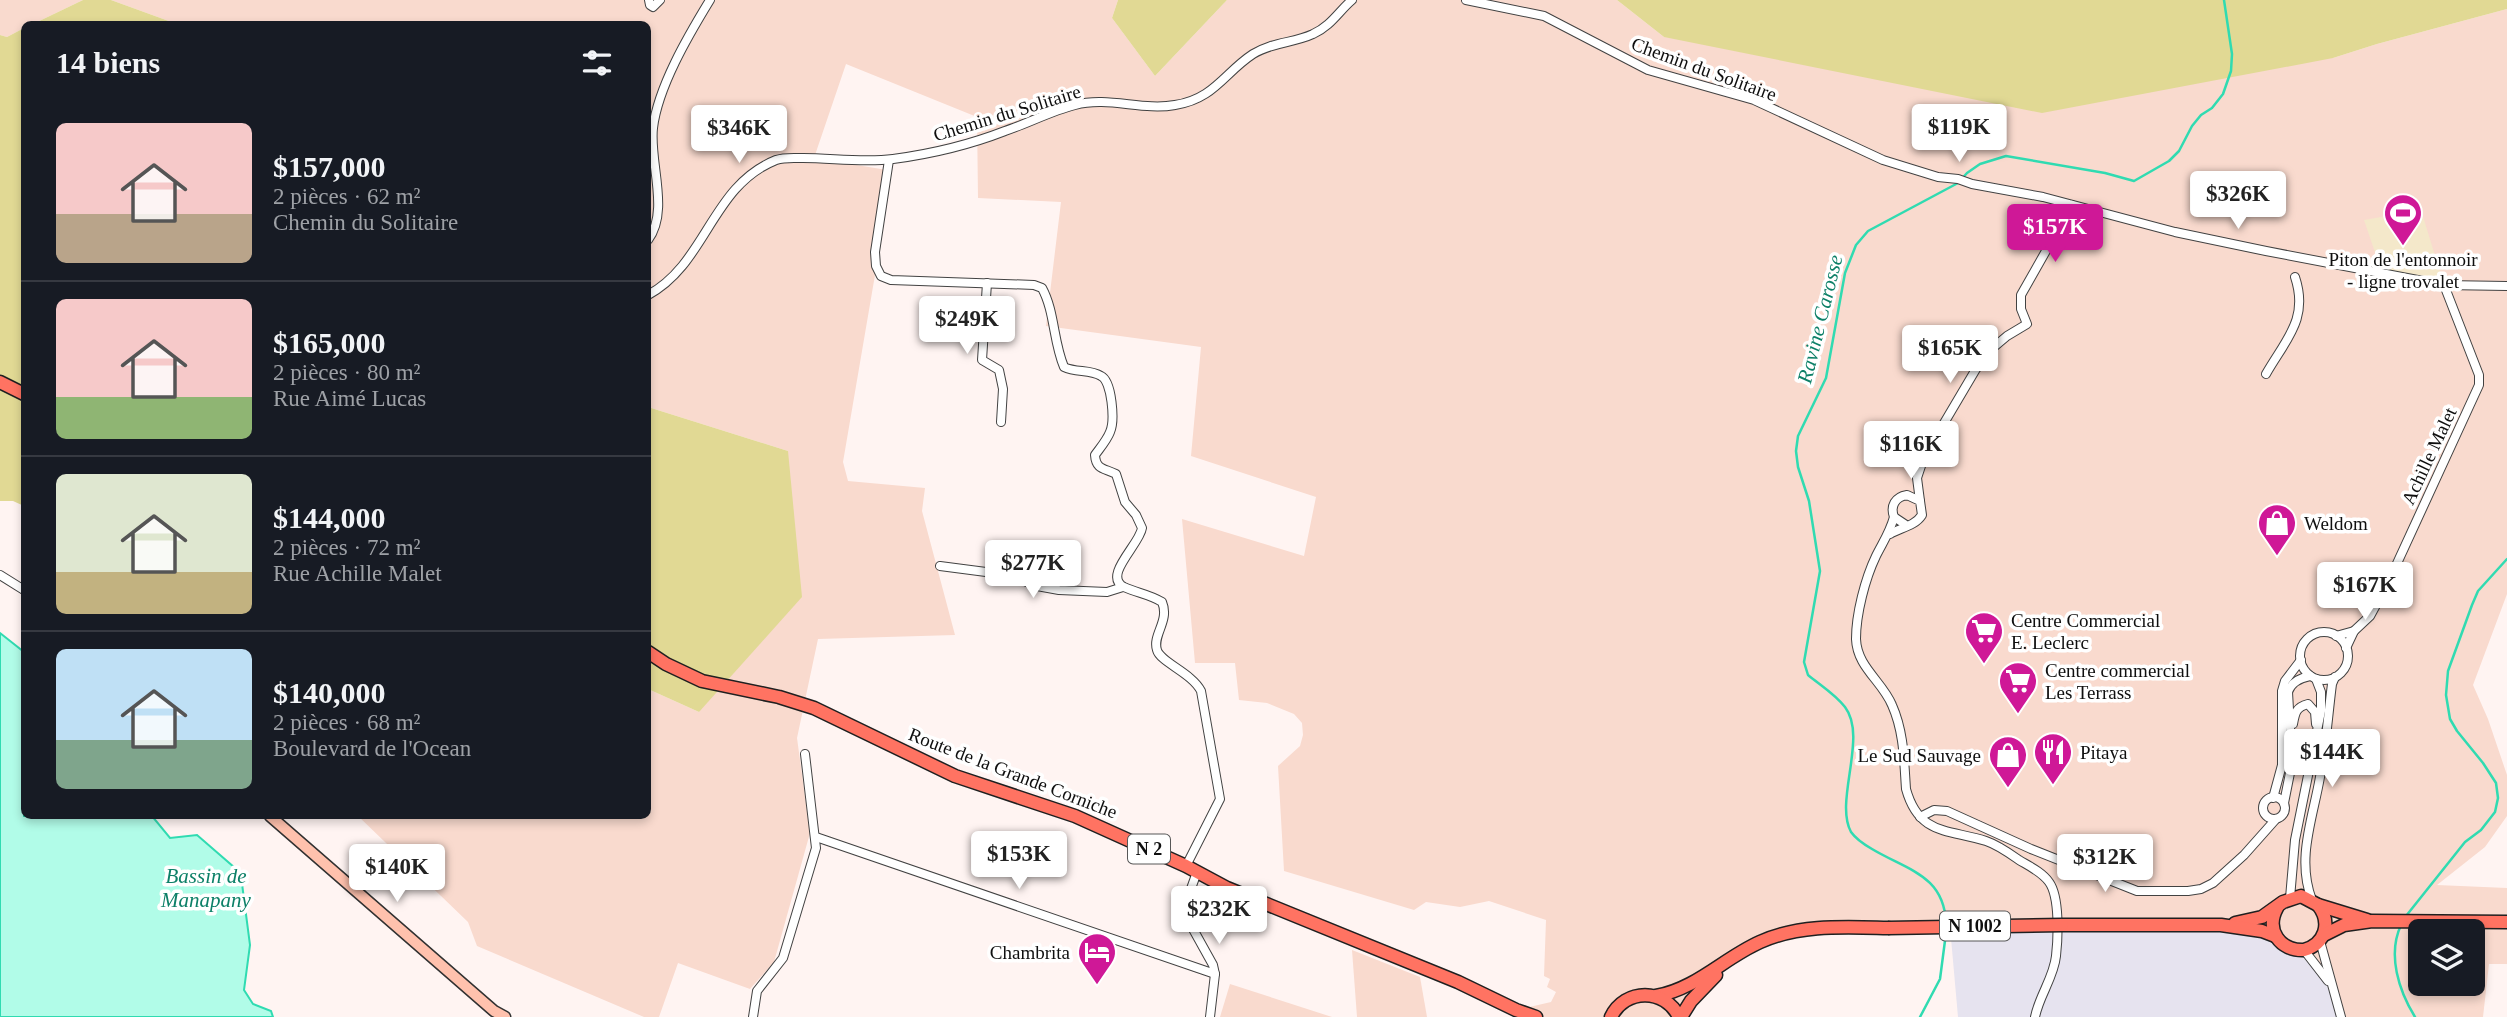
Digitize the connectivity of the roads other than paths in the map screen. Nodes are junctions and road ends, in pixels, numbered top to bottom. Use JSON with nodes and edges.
{"nodes":[{"id":1,"x":649,"y":0,"type":"edge"},
{"id":2,"x":660,"y":0,"type":"edge"},
{"id":3,"x":710,"y":0,"type":"edge"},
{"id":4,"x":1352,"y":0,"type":"edge"},
{"id":5,"x":1466,"y":0,"type":"edge"},
{"id":6,"x":889,"y":160,"type":"junction"},
{"id":7,"x":2072,"y":205,"type":"junction"},
{"id":8,"x":651,"y":236,"type":"edge"},
{"id":9,"x":2295,"y":277,"type":"dead end"},
{"id":10,"x":987,"y":283,"type":"junction"},
{"id":11,"x":2444,"y":285,"type":"junction"},
{"id":12,"x":2507,"y":286,"type":"edge"},
{"id":13,"x":651,"y":293,"type":"edge"},
{"id":14,"x":2266,"y":374,"type":"dead end"},
{"id":15,"x":0,"y":382,"type":"edge"},
{"id":16,"x":21,"y":392,"type":"edge"},
{"id":17,"x":1001,"y":422,"type":"dead end"},
{"id":18,"x":1917,"y":478,"type":"junction"},
{"id":19,"x":1902,"y":496,"type":"junction"},
{"id":20,"x":1920,"y":501,"type":"junction"},
{"id":21,"x":1894,"y":517,"type":"junction"},
{"id":22,"x":1906,"y":525,"type":"junction"},
{"id":23,"x":1889,"y":534,"type":"junction"},
{"id":24,"x":940,"y":566,"type":"dead end"},
{"id":25,"x":0,"y":575,"type":"edge"},
{"id":26,"x":1123,"y":587,"type":"junction"},
{"id":27,"x":21,"y":588,"type":"edge"},
{"id":28,"x":2354,"y":631,"type":"junction"},
{"id":29,"x":2336,"y":636,"type":"junction"},
{"id":30,"x":2346,"y":648,"type":"junction"},
{"id":31,"x":651,"y":654,"type":"edge"},
{"id":32,"x":2301,"y":660,"type":"junction"},
{"id":33,"x":2313,"y":677,"type":"junction"},
{"id":34,"x":2335,"y":677,"type":"junction"},
{"id":35,"x":2317,"y":732,"type":"junction"},
{"id":36,"x":2291,"y":741,"type":"junction"},
{"id":37,"x":806,"y":754,"type":"dead end"},
{"id":38,"x":2273,"y":797,"type":"junction"},
{"id":39,"x":2284,"y":803,"type":"junction"},
{"id":40,"x":2265,"y":813,"type":"junction"},
{"id":41,"x":1920,"y":817,"type":"junction"},
{"id":42,"x":274,"y":819,"type":"edge"},
{"id":43,"x":2276,"y":819,"type":"junction"},
{"id":44,"x":2262,"y":835,"type":"junction"},
{"id":45,"x":816,"y":837,"type":"junction"},
{"id":46,"x":1191,"y":869,"type":"junction"},
{"id":47,"x":2290,"y":898,"type":"junction"},
{"id":48,"x":2315,"y":902,"type":"junction"},
{"id":49,"x":2278,"y":907,"type":"junction"},
{"id":50,"x":2372,"y":922,"type":"junction"},
{"id":51,"x":2507,"y":922,"type":"edge"},
{"id":52,"x":2221,"y":925,"type":"junction"},
{"id":53,"x":2275,"y":936,"type":"junction"},
{"id":54,"x":2322,"y":938,"type":"junction"},
{"id":55,"x":2304,"y":950,"type":"junction"},
{"id":56,"x":1742,"y":951,"type":"junction"},
{"id":57,"x":1215,"y":974,"type":"junction"},
{"id":58,"x":2330,"y":984,"type":"junction"},
{"id":59,"x":1656,"y":996,"type":"junction"},
{"id":60,"x":1521,"y":1014,"type":"edge"},
{"id":61,"x":497,"y":1015,"type":"edge"},
{"id":62,"x":752,"y":1017,"type":"edge"},
{"id":63,"x":1210,"y":1017,"type":"edge"},
{"id":64,"x":1536,"y":1017,"type":"edge"},
{"id":65,"x":1611,"y":1017,"type":"edge"},
{"id":66,"x":1680,"y":1017,"type":"edge"},
{"id":67,"x":2035,"y":1017,"type":"edge"},
{"id":68,"x":2341,"y":1017,"type":"edge"}],
"edges":[{"from":1,"to":2,"type":"street"},
{"from":3,"to":8,"type":"street"},
{"from":4,"to":6,"type":"street","name":"Chemin du Solitaire"},
{"from":5,"to":7,"type":"street","name":"Chemin du Solitaire"},
{"from":6,"to":10,"type":"street"},
{"from":6,"to":13,"type":"street","name":"Chemin du Solitaire"},
{"from":7,"to":11,"type":"street","name":"Chemin du Solitaire"},
{"from":7,"to":18,"type":"street"},
{"from":9,"to":14,"type":"street"},
{"from":10,"to":17,"type":"street"},
{"from":10,"to":26,"type":"street"},
{"from":11,"to":12,"type":"street","name":"Chemin du Solitaire"},
{"from":11,"to":28,"type":"street","name":"Achille Malet"},
{"from":15,"to":16,"type":"main road"},
{"from":18,"to":19,"type":"street"},
{"from":18,"to":20,"type":"street"},
{"from":19,"to":20,"type":"street"},
{"from":19,"to":21,"type":"street"},
{"from":20,"to":22,"type":"street"},
{"from":21,"to":22,"type":"street"},
{"from":21,"to":23,"type":"street"},
{"from":22,"to":23,"type":"street"},
{"from":23,"to":41,"type":"street"},
{"from":24,"to":26,"type":"street"},
{"from":25,"to":27,"type":"street"},
{"from":26,"to":46,"type":"street"},
{"from":28,"to":29,"type":"street"},
{"from":28,"to":30,"type":"street","name":"Achille Malet"},
{"from":29,"to":30,"type":"street"},
{"from":29,"to":32,"type":"street"},
{"from":30,"to":34,"type":"street"},
{"from":31,"to":46,"type":"main road","name":"Route de la Grande Corniche","number":"N 2"},
{"from":32,"to":33,"type":"street"},
{"from":32,"to":38,"type":"street"},
{"from":33,"to":34,"type":"street"},
{"from":33,"to":35,"type":"street"},
{"from":33,"to":36,"type":"street"},
{"from":34,"to":48,"type":"street"},
{"from":35,"to":36,"type":"street"},
{"from":35,"to":47,"type":"street"},
{"from":36,"to":39,"type":"street"},
{"from":37,"to":45,"type":"street"},
{"from":38,"to":39,"type":"street"},
{"from":38,"to":40,"type":"street"},
{"from":39,"to":43,"type":"street"},
{"from":40,"to":43,"type":"street"},
{"from":40,"to":44,"type":"street"},
{"from":41,"to":44,"type":"street"},
{"from":41,"to":67,"type":"street"},
{"from":42,"to":61,"type":"street"},
{"from":43,"to":44,"type":"street"},
{"from":45,"to":57,"type":"street"},
{"from":45,"to":62,"type":"street"},
{"from":46,"to":57,"type":"street"},
{"from":46,"to":60,"type":"main road","name":"Route de la Grande Corniche","number":"N 2"},
{"from":47,"to":48,"type":"main road"},
{"from":47,"to":49,"type":"main road"},
{"from":48,"to":50,"type":"main road"},
{"from":48,"to":54,"type":"main road"},
{"from":49,"to":52,"type":"main road","number":"N 1002"},
{"from":49,"to":53,"type":"main road"},
{"from":50,"to":51,"type":"main road"},
{"from":50,"to":54,"type":"main road"},
{"from":52,"to":53,"type":"main road","number":"N 1002"},
{"from":52,"to":56,"type":"main road","number":"N 1002","bridge":true},
{"from":53,"to":55,"type":"main road"},
{"from":54,"to":55,"type":"main road"},
{"from":54,"to":58,"type":"street"},
{"from":55,"to":58,"type":"street"},
{"from":56,"to":59,"type":"main road","number":"N 1002"},
{"from":56,"to":66,"type":"main road","number":"N 1002"},
{"from":57,"to":63,"type":"street"},
{"from":58,"to":68,"type":"street"},
{"from":59,"to":65,"type":"main road"},
{"from":59,"to":66,"type":"main road"},
{"from":60,"to":64,"type":"main road","name":"Route de la Grande Corniche","number":"N 2"}]}
